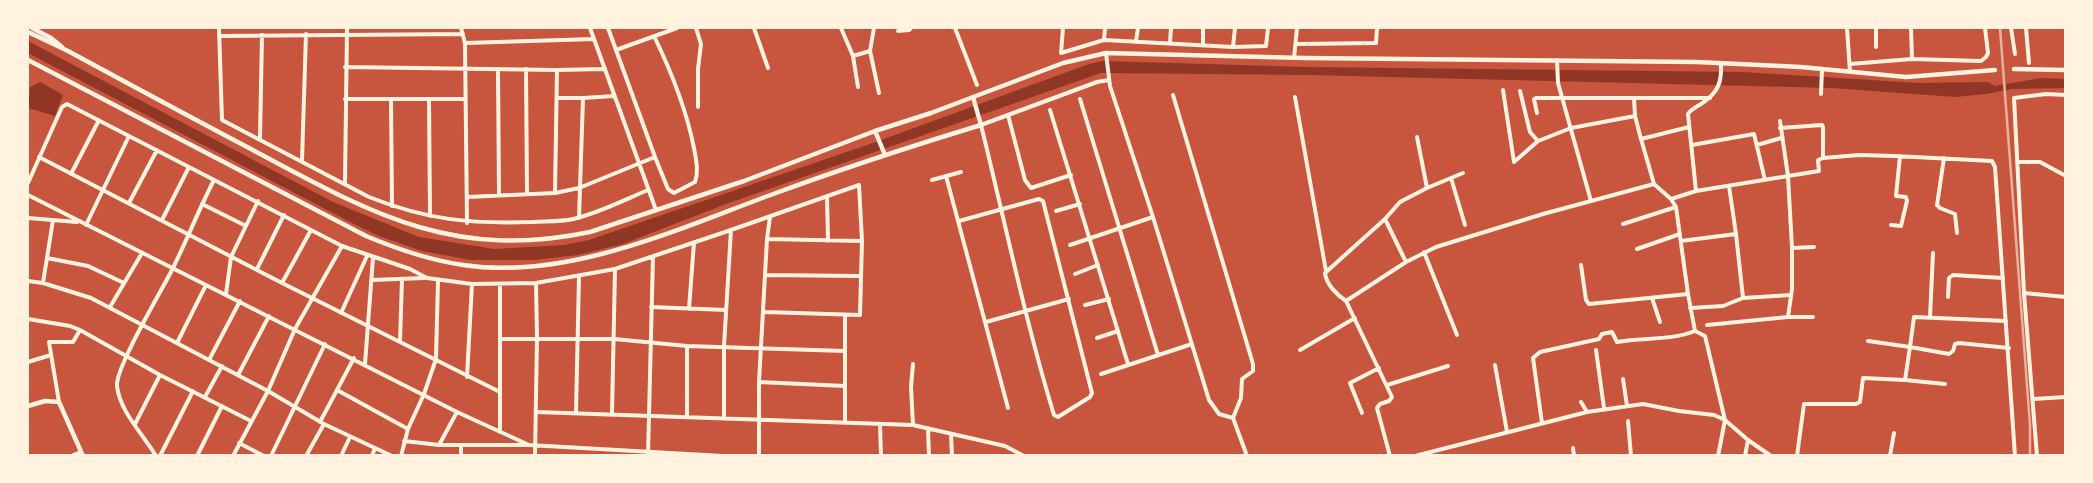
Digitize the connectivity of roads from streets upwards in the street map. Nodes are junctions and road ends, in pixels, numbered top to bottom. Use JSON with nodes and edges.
{"nodes":[{"id":1,"x":32,"y":28,"type":"edge"},
{"id":2,"x":219,"y":28,"type":"edge"},
{"id":3,"x":347,"y":28,"type":"edge"},
{"id":4,"x":461,"y":28,"type":"edge"},
{"id":5,"x":590,"y":28,"type":"edge"},
{"id":6,"x":608,"y":28,"type":"edge"},
{"id":7,"x":677,"y":28,"type":"edge"},
{"id":8,"x":696,"y":28,"type":"edge"},
{"id":9,"x":754,"y":28,"type":"edge"},
{"id":10,"x":841,"y":28,"type":"edge"},
{"id":11,"x":874,"y":28,"type":"edge"},
{"id":12,"x":911,"y":28,"type":"edge"},
{"id":13,"x":955,"y":28,"type":"edge"},
{"id":14,"x":1063,"y":28,"type":"edge"},
{"id":15,"x":1105,"y":28,"type":"edge"},
{"id":16,"x":1138,"y":28,"type":"edge"},
{"id":17,"x":1171,"y":28,"type":"edge"},
{"id":18,"x":1203,"y":28,"type":"edge"},
{"id":19,"x":1235,"y":28,"type":"edge"},
{"id":20,"x":1268,"y":28,"type":"edge"},
{"id":21,"x":1297,"y":28,"type":"edge"},
{"id":22,"x":1377,"y":28,"type":"edge"},
{"id":23,"x":1847,"y":28,"type":"edge"},
{"id":24,"x":1876,"y":28,"type":"edge"},
{"id":25,"x":1910,"y":28,"type":"edge"},
{"id":26,"x":1985,"y":28,"type":"edge"},
{"id":27,"x":2012,"y":28,"type":"edge"},
{"id":28,"x":2026,"y":28,"type":"edge"},
{"id":29,"x":898,"y":31,"type":"dead end"},
{"id":30,"x":28,"y":32,"type":"edge"},
{"id":31,"x":262,"y":34,"type":"junction"},
{"id":32,"x":306,"y":34,"type":"junction"},
{"id":33,"x":463,"y":34,"type":"junction"},
{"id":34,"x":346,"y":35,"type":"junction"},
{"id":35,"x":219,"y":36,"type":"junction"},
{"id":36,"x":654,"y":36,"type":"junction"},
{"id":37,"x":594,"y":39,"type":"junction"},
{"id":38,"x":1104,"y":40,"type":"junction"},
{"id":39,"x":1136,"y":41,"type":"junction"},
{"id":40,"x":465,"y":42,"type":"junction"},
{"id":41,"x":1170,"y":43,"type":"junction"},
{"id":42,"x":1297,"y":44,"type":"junction"},
{"id":43,"x":1203,"y":45,"type":"junction"},
{"id":44,"x":1233,"y":47,"type":"junction"},
{"id":45,"x":1876,"y":47,"type":"dead end"},
{"id":46,"x":616,"y":50,"type":"junction"},
{"id":47,"x":870,"y":51,"type":"junction"},
{"id":48,"x":68,"y":52,"type":"junction"},
{"id":49,"x":1106,"y":53,"type":"junction"},
{"id":50,"x":2014,"y":54,"type":"dead end"},
{"id":51,"x":853,"y":56,"type":"junction"},
{"id":52,"x":1294,"y":58,"type":"junction"},
{"id":53,"x":1912,"y":59,"type":"junction"},
{"id":54,"x":28,"y":60,"type":"edge"},
{"id":55,"x":1557,"y":60,"type":"junction"},
{"id":56,"x":2029,"y":62,"type":"dead end"},
{"id":57,"x":1721,"y":63,"type":"junction"},
{"id":58,"x":1850,"y":64,"type":"junction"},
{"id":59,"x":346,"y":67,"type":"junction"},
{"id":60,"x":466,"y":68,"type":"junction"},
{"id":61,"x":768,"y":68,"type":"dead end"},
{"id":62,"x":498,"y":69,"type":"junction"},
{"id":63,"x":526,"y":69,"type":"junction"},
{"id":64,"x":604,"y":69,"type":"junction"},
{"id":65,"x":1822,"y":69,"type":"junction"},
{"id":66,"x":2014,"y":69,"type":"dead end"},
{"id":67,"x":557,"y":70,"type":"junction"},
{"id":68,"x":1995,"y":70,"type":"dead end"},
{"id":69,"x":2066,"y":70,"type":"edge"},
{"id":70,"x":1850,"y":72,"type":"junction"},
{"id":71,"x":1109,"y":80,"type":"junction"},
{"id":72,"x":977,"y":85,"type":"dead end"},
{"id":73,"x":858,"y":86,"type":"dead end"},
{"id":74,"x":1503,"y":90,"type":"dead end"},
{"id":75,"x":1520,"y":91,"type":"dead end"},
{"id":76,"x":1821,"y":92,"type":"dead end"},
{"id":77,"x":879,"y":93,"type":"dead end"},
{"id":78,"x":1173,"y":95,"type":"dead end"},
{"id":79,"x":2066,"y":95,"type":"edge"},
{"id":80,"x":614,"y":96,"type":"junction"},
{"id":81,"x":973,"y":97,"type":"junction"},
{"id":82,"x":1295,"y":97,"type":"dead end"},
{"id":83,"x":1563,"y":97,"type":"junction"},
{"id":84,"x":556,"y":98,"type":"junction"},
{"id":85,"x":583,"y":98,"type":"junction"},
{"id":86,"x":1634,"y":98,"type":"junction"},
{"id":87,"x":1710,"y":98,"type":"junction"},
{"id":88,"x":345,"y":99,"type":"junction"},
{"id":89,"x":391,"y":99,"type":"junction"},
{"id":90,"x":429,"y":99,"type":"junction"},
{"id":91,"x":466,"y":99,"type":"junction"},
{"id":92,"x":1080,"y":99,"type":"dead end"},
{"id":93,"x":698,"y":107,"type":"dead end"},
{"id":94,"x":1050,"y":110,"type":"dead end"},
{"id":95,"x":1537,"y":113,"type":"dead end"},
{"id":96,"x":1008,"y":115,"type":"junction"},
{"id":97,"x":1636,"y":116,"type":"junction"},
{"id":98,"x":99,"y":120,"type":"junction"},
{"id":99,"x":1780,"y":120,"type":"dead end"},
{"id":100,"x":981,"y":125,"type":"junction"},
{"id":101,"x":1689,"y":127,"type":"junction"},
{"id":102,"x":1571,"y":128,"type":"junction"},
{"id":103,"x":1780,"y":128,"type":"junction"},
{"id":104,"x":876,"y":133,"type":"junction"},
{"id":105,"x":129,"y":136,"type":"junction"},
{"id":106,"x":1417,"y":136,"type":"dead end"},
{"id":107,"x":260,"y":138,"type":"junction"},
{"id":108,"x":1781,"y":138,"type":"junction"},
{"id":109,"x":1640,"y":139,"type":"junction"},
{"id":110,"x":1538,"y":141,"type":"junction"},
{"id":111,"x":1692,"y":145,"type":"junction"},
{"id":112,"x":1757,"y":145,"type":"junction"},
{"id":113,"x":157,"y":150,"type":"junction"},
{"id":114,"x":884,"y":153,"type":"junction"},
{"id":115,"x":1900,"y":156,"type":"junction"},
{"id":116,"x":39,"y":157,"type":"junction"},
{"id":117,"x":655,"y":157,"type":"junction"},
{"id":118,"x":1823,"y":158,"type":"junction"},
{"id":119,"x":1944,"y":158,"type":"junction"},
{"id":120,"x":302,"y":161,"type":"junction"},
{"id":121,"x":2017,"y":162,"type":"junction"},
{"id":122,"x":639,"y":164,"type":"junction"},
{"id":123,"x":189,"y":167,"type":"junction"},
{"id":124,"x":961,"y":172,"type":"dead end"},
{"id":125,"x":1463,"y":173,"type":"dead end"},
{"id":126,"x":71,"y":174,"type":"junction"},
{"id":127,"x":1071,"y":175,"type":"junction"},
{"id":128,"x":946,"y":176,"type":"junction"},
{"id":129,"x":1788,"y":176,"type":"junction"},
{"id":130,"x":2066,"y":176,"type":"edge"},
{"id":131,"x":1451,"y":178,"type":"junction"},
{"id":132,"x":214,"y":180,"type":"junction"},
{"id":133,"x":932,"y":180,"type":"dead end"},
{"id":134,"x":1765,"y":180,"type":"junction"},
{"id":135,"x":28,"y":183,"type":"edge"},
{"id":136,"x":345,"y":183,"type":"junction"},
{"id":137,"x":1654,"y":184,"type":"junction"},
{"id":138,"x":1729,"y":186,"type":"junction"},
{"id":139,"x":579,"y":188,"type":"junction"},
{"id":140,"x":1427,"y":188,"type":"junction"},
{"id":141,"x":103,"y":190,"type":"junction"},
{"id":142,"x":648,"y":190,"type":"junction"},
{"id":143,"x":1696,"y":191,"type":"junction"},
{"id":144,"x":527,"y":192,"type":"junction"},
{"id":145,"x":555,"y":193,"type":"junction"},
{"id":146,"x":500,"y":194,"type":"junction"},
{"id":147,"x":28,"y":195,"type":"edge"},
{"id":148,"x":827,"y":196,"type":"junction"},
{"id":149,"x":467,"y":197,"type":"junction"},
{"id":150,"x":1671,"y":199,"type":"junction"},
{"id":151,"x":1591,"y":201,"type":"junction"},
{"id":152,"x":258,"y":202,"type":"junction"},
{"id":153,"x":129,"y":203,"type":"junction"},
{"id":154,"x":202,"y":204,"type":"junction"},
{"id":155,"x":1080,"y":204,"type":"junction"},
{"id":156,"x":392,"y":206,"type":"junction"},
{"id":157,"x":1676,"y":207,"type":"junction"},
{"id":158,"x":656,"y":210,"type":"junction"},
{"id":159,"x":1002,"y":210,"type":"junction"},
{"id":160,"x":1056,"y":211,"type":"dead end"},
{"id":161,"x":284,"y":216,"type":"junction"},
{"id":162,"x":430,"y":216,"type":"junction"},
{"id":163,"x":770,"y":217,"type":"junction"},
{"id":164,"x":1153,"y":217,"type":"junction"},
{"id":165,"x":28,"y":218,"type":"edge"},
{"id":166,"x":579,"y":218,"type":"junction"},
{"id":167,"x":1385,"y":219,"type":"junction"},
{"id":168,"x":52,"y":220,"type":"junction"},
{"id":169,"x":162,"y":220,"type":"junction"},
{"id":170,"x":959,"y":221,"type":"junction"},
{"id":171,"x":79,"y":222,"type":"junction"},
{"id":172,"x":467,"y":223,"type":"junction"},
{"id":173,"x":86,"y":224,"type":"junction"},
{"id":174,"x":1623,"y":224,"type":"dead end"},
{"id":175,"x":1465,"y":225,"type":"dead end"},
{"id":176,"x":1891,"y":225,"type":"dead end"},
{"id":177,"x":246,"y":226,"type":"junction"},
{"id":178,"x":1119,"y":228,"type":"junction"},
{"id":179,"x":311,"y":230,"type":"junction"},
{"id":180,"x":732,"y":230,"type":"junction"},
{"id":181,"x":1956,"y":233,"type":"dead end"},
{"id":182,"x":188,"y":234,"type":"junction"},
{"id":183,"x":1680,"y":234,"type":"junction"},
{"id":184,"x":1736,"y":234,"type":"junction"},
{"id":185,"x":767,"y":239,"type":"junction"},
{"id":186,"x":1091,"y":239,"type":"junction"},
{"id":187,"x":828,"y":241,"type":"junction"},
{"id":188,"x":862,"y":241,"type":"junction"},
{"id":189,"x":1681,"y":241,"type":"junction"},
{"id":190,"x":694,"y":242,"type":"junction"},
{"id":191,"x":1070,"y":245,"type":"dead end"},
{"id":192,"x":342,"y":246,"type":"junction"},
{"id":193,"x":1814,"y":247,"type":"dead end"},
{"id":194,"x":1792,"y":248,"type":"junction"},
{"id":195,"x":1637,"y":249,"type":"dead end"},
{"id":196,"x":1424,"y":252,"type":"junction"},
{"id":197,"x":142,"y":253,"type":"junction"},
{"id":198,"x":1933,"y":253,"type":"dead end"},
{"id":199,"x":367,"y":256,"type":"junction"},
{"id":200,"x":653,"y":256,"type":"junction"},
{"id":201,"x":231,"y":257,"type":"junction"},
{"id":202,"x":47,"y":258,"type":"junction"},
{"id":203,"x":373,"y":258,"type":"junction"},
{"id":204,"x":1406,"y":262,"type":"junction"},
{"id":205,"x":1098,"y":264,"type":"junction"},
{"id":206,"x":1581,"y":265,"type":"dead end"},
{"id":207,"x":173,"y":268,"type":"junction"},
{"id":208,"x":257,"y":269,"type":"junction"},
{"id":209,"x":615,"y":269,"type":"junction"},
{"id":210,"x":1326,"y":271,"type":"junction"},
{"id":211,"x":1075,"y":274,"type":"dead end"},
{"id":212,"x":766,"y":275,"type":"junction"},
{"id":213,"x":580,"y":276,"type":"junction"},
{"id":214,"x":860,"y":276,"type":"junction"},
{"id":215,"x":427,"y":278,"type":"junction"},
{"id":216,"x":2003,"y":278,"type":"junction"},
{"id":217,"x":402,"y":279,"type":"junction"},
{"id":218,"x":371,"y":280,"type":"junction"},
{"id":219,"x":438,"y":280,"type":"junction"},
{"id":220,"x":28,"y":281,"type":"edge"},
{"id":221,"x":43,"y":282,"type":"junction"},
{"id":222,"x":124,"y":283,"type":"junction"},
{"id":223,"x":282,"y":283,"type":"junction"},
{"id":224,"x":536,"y":283,"type":"junction"},
{"id":225,"x":472,"y":284,"type":"junction"},
{"id":226,"x":206,"y":285,"type":"junction"},
{"id":227,"x":500,"y":285,"type":"junction"},
{"id":228,"x":2024,"y":293,"type":"junction"},
{"id":229,"x":226,"y":294,"type":"junction"},
{"id":230,"x":1688,"y":294,"type":"junction"},
{"id":231,"x":1791,"y":295,"type":"junction"},
{"id":232,"x":1948,"y":297,"type":"dead end"},
{"id":233,"x":2066,"y":297,"type":"edge"},
{"id":234,"x":311,"y":298,"type":"junction"},
{"id":235,"x":1652,"y":298,"type":"junction"},
{"id":236,"x":1743,"y":298,"type":"junction"},
{"id":237,"x":1068,"y":299,"type":"junction"},
{"id":238,"x":1109,"y":299,"type":"junction"},
{"id":239,"x":240,"y":301,"type":"junction"},
{"id":240,"x":1346,"y":301,"type":"junction"},
{"id":241,"x":1085,"y":305,"type":"dead end"},
{"id":242,"x":110,"y":307,"type":"junction"},
{"id":243,"x":651,"y":307,"type":"junction"},
{"id":244,"x":1690,"y":308,"type":"junction"},
{"id":245,"x":689,"y":309,"type":"junction"},
{"id":246,"x":726,"y":310,"type":"junction"},
{"id":247,"x":764,"y":312,"type":"junction"},
{"id":248,"x":1026,"y":312,"type":"junction"},
{"id":249,"x":341,"y":313,"type":"junction"},
{"id":250,"x":270,"y":316,"type":"junction"},
{"id":251,"x":845,"y":316,"type":"junction"},
{"id":252,"x":1788,"y":317,"type":"junction"},
{"id":253,"x":1813,"y":317,"type":"dead end"},
{"id":254,"x":1930,"y":317,"type":"junction"},
{"id":255,"x":1355,"y":318,"type":"junction"},
{"id":256,"x":28,"y":319,"type":"edge"},
{"id":257,"x":2006,"y":321,"type":"junction"},
{"id":258,"x":986,"y":322,"type":"junction"},
{"id":259,"x":1660,"y":322,"type":"dead end"},
{"id":260,"x":142,"y":324,"type":"junction"},
{"id":261,"x":1707,"y":325,"type":"dead end"},
{"id":262,"x":368,"y":326,"type":"junction"},
{"id":263,"x":295,"y":329,"type":"junction"},
{"id":264,"x":80,"y":330,"type":"junction"},
{"id":265,"x":1118,"y":331,"type":"junction"},
{"id":266,"x":1695,"y":331,"type":"junction"},
{"id":267,"x":1457,"y":335,"type":"dead end"},
{"id":268,"x":500,"y":338,"type":"junction"},
{"id":269,"x":537,"y":338,"type":"junction"},
{"id":270,"x":1097,"y":338,"type":"dead end"},
{"id":271,"x":578,"y":339,"type":"junction"},
{"id":272,"x":614,"y":339,"type":"junction"},
{"id":273,"x":1868,"y":341,"type":"dead end"},
{"id":274,"x":400,"y":342,"type":"junction"},
{"id":275,"x":176,"y":343,"type":"junction"},
{"id":276,"x":651,"y":343,"type":"junction"},
{"id":277,"x":325,"y":344,"type":"junction"},
{"id":278,"x":1192,"y":344,"type":"junction"},
{"id":279,"x":687,"y":346,"type":"junction"},
{"id":280,"x":724,"y":346,"type":"junction"},
{"id":281,"x":762,"y":347,"type":"junction"},
{"id":282,"x":1910,"y":347,"type":"junction"},
{"id":283,"x":2009,"y":348,"type":"junction"},
{"id":284,"x":1300,"y":350,"type":"dead end"},
{"id":285,"x":1596,"y":350,"type":"dead end"},
{"id":286,"x":845,"y":352,"type":"junction"},
{"id":287,"x":1158,"y":354,"type":"junction"},
{"id":288,"x":51,"y":355,"type":"junction"},
{"id":289,"x":127,"y":357,"type":"junction"},
{"id":290,"x":354,"y":358,"type":"junction"},
{"id":291,"x":209,"y":360,"type":"junction"},
{"id":292,"x":436,"y":360,"type":"junction"},
{"id":293,"x":28,"y":362,"type":"edge"},
{"id":294,"x":365,"y":364,"type":"junction"},
{"id":295,"x":913,"y":364,"type":"dead end"},
{"id":296,"x":1128,"y":364,"type":"junction"},
{"id":297,"x":1495,"y":365,"type":"dead end"},
{"id":298,"x":222,"y":366,"type":"junction"},
{"id":299,"x":1448,"y":366,"type":"dead end"},
{"id":300,"x":1379,"y":368,"type":"junction"},
{"id":301,"x":1101,"y":374,"type":"dead end"},
{"id":302,"x":160,"y":375,"type":"junction"},
{"id":303,"x":238,"y":375,"type":"junction"},
{"id":304,"x":468,"y":377,"type":"junction"},
{"id":305,"x":1623,"y":378,"type":"dead end"},
{"id":306,"x":1906,"y":380,"type":"junction"},
{"id":307,"x":759,"y":382,"type":"junction"},
{"id":308,"x":1946,"y":384,"type":"dead end"},
{"id":309,"x":1387,"y":385,"type":"junction"},
{"id":310,"x":845,"y":386,"type":"junction"},
{"id":311,"x":337,"y":390,"type":"junction"},
{"id":312,"x":193,"y":391,"type":"junction"},
{"id":313,"x":268,"y":391,"type":"junction"},
{"id":314,"x":500,"y":392,"type":"junction"},
{"id":315,"x":424,"y":394,"type":"junction"},
{"id":316,"x":205,"y":397,"type":"junction"},
{"id":317,"x":2066,"y":397,"type":"edge"},
{"id":318,"x":2033,"y":399,"type":"junction"},
{"id":319,"x":59,"y":402,"type":"junction"},
{"id":320,"x":1581,"y":402,"type":"dead end"},
{"id":321,"x":28,"y":406,"type":"edge"},
{"id":322,"x":222,"y":406,"type":"junction"},
{"id":323,"x":296,"y":406,"type":"junction"},
{"id":324,"x":1627,"y":406,"type":"junction"},
{"id":325,"x":1008,"y":408,"type":"dead end"},
{"id":326,"x":1604,"y":408,"type":"junction"},
{"id":327,"x":457,"y":412,"type":"junction"},
{"id":328,"x":536,"y":412,"type":"junction"},
{"id":329,"x":1587,"y":412,"type":"junction"},
{"id":330,"x":576,"y":413,"type":"junction"},
{"id":331,"x":612,"y":414,"type":"junction"},
{"id":332,"x":1362,"y":414,"type":"dead end"},
{"id":333,"x":651,"y":416,"type":"junction"},
{"id":334,"x":687,"y":417,"type":"junction"},
{"id":335,"x":724,"y":418,"type":"junction"},
{"id":336,"x":1233,"y":418,"type":"junction"},
{"id":337,"x":759,"y":420,"type":"junction"},
{"id":338,"x":1725,"y":420,"type":"junction"},
{"id":339,"x":251,"y":421,"type":"junction"},
{"id":340,"x":1628,"y":421,"type":"dead end"},
{"id":341,"x":845,"y":422,"type":"junction"},
{"id":342,"x":322,"y":423,"type":"junction"},
{"id":343,"x":135,"y":424,"type":"junction"},
{"id":344,"x":880,"y":424,"type":"junction"},
{"id":345,"x":1542,"y":424,"type":"junction"},
{"id":346,"x":913,"y":425,"type":"junction"},
{"id":347,"x":928,"y":428,"type":"junction"},
{"id":348,"x":408,"y":429,"type":"junction"},
{"id":349,"x":500,"y":432,"type":"junction"},
{"id":350,"x":1507,"y":432,"type":"junction"},
{"id":351,"x":1894,"y":433,"type":"dead end"},
{"id":352,"x":951,"y":434,"type":"junction"},
{"id":353,"x":350,"y":438,"type":"junction"},
{"id":354,"x":1748,"y":440,"type":"junction"},
{"id":355,"x":404,"y":441,"type":"junction"},
{"id":356,"x":239,"y":443,"type":"junction"},
{"id":357,"x":438,"y":445,"type":"junction"},
{"id":358,"x":529,"y":445,"type":"junction"},
{"id":359,"x":535,"y":445,"type":"junction"},
{"id":360,"x":461,"y":446,"type":"junction"},
{"id":361,"x":375,"y":448,"type":"junction"},
{"id":362,"x":1573,"y":448,"type":"dead end"},
{"id":363,"x":82,"y":454,"type":"edge"},
{"id":364,"x":649,"y":454,"type":"edge"},
{"id":365,"x":71,"y":456,"type":"edge"},
{"id":366,"x":158,"y":456,"type":"edge"},
{"id":367,"x":196,"y":456,"type":"edge"},
{"id":368,"x":233,"y":456,"type":"edge"},
{"id":369,"x":264,"y":456,"type":"edge"},
{"id":370,"x":271,"y":456,"type":"edge"},
{"id":371,"x":306,"y":456,"type":"edge"},
{"id":372,"x":341,"y":456,"type":"edge"},
{"id":373,"x":372,"y":456,"type":"edge"},
{"id":374,"x":392,"y":456,"type":"edge"},
{"id":375,"x":400,"y":456,"type":"edge"},
{"id":376,"x":461,"y":456,"type":"edge"},
{"id":377,"x":535,"y":456,"type":"edge"},
{"id":378,"x":723,"y":456,"type":"edge"},
{"id":379,"x":759,"y":456,"type":"edge"},
{"id":380,"x":881,"y":456,"type":"edge"},
{"id":381,"x":929,"y":456,"type":"edge"},
{"id":382,"x":952,"y":456,"type":"edge"},
{"id":383,"x":1024,"y":456,"type":"edge"},
{"id":384,"x":1247,"y":456,"type":"edge"},
{"id":385,"x":1390,"y":456,"type":"edge"},
{"id":386,"x":1415,"y":456,"type":"edge"},
{"id":387,"x":1574,"y":456,"type":"edge"},
{"id":388,"x":1631,"y":456,"type":"edge"},
{"id":389,"x":1718,"y":456,"type":"edge"},
{"id":390,"x":1745,"y":456,"type":"edge"},
{"id":391,"x":1772,"y":456,"type":"edge"},
{"id":392,"x":1796,"y":456,"type":"edge"},
{"id":393,"x":1890,"y":456,"type":"edge"},
{"id":394,"x":2015,"y":456,"type":"edge"},
{"id":395,"x":2037,"y":456,"type":"edge"}],
"edges":[{"from":1,"to":48,"type":"street"},
{"from":2,"to":35,"type":"street"},
{"from":3,"to":34,"type":"street"},
{"from":4,"to":33,"type":"street"},
{"from":5,"to":37,"type":"street"},
{"from":6,"to":46,"type":"street"},
{"from":7,"to":36,"type":"street"},
{"from":8,"to":93,"type":"street"},
{"from":9,"to":61,"type":"street"},
{"from":10,"to":51,"type":"street"},
{"from":11,"to":47,"type":"street"},
{"from":12,"to":29,"type":"street"},
{"from":13,"to":72,"type":"street"},
{"from":14,"to":38,"type":"street"},
{"from":15,"to":38,"type":"street"},
{"from":16,"to":39,"type":"street"},
{"from":17,"to":41,"type":"street"},
{"from":18,"to":43,"type":"street"},
{"from":19,"to":44,"type":"street"},
{"from":20,"to":44,"type":"street"},
{"from":21,"to":42,"type":"street"},
{"from":22,"to":42,"type":"street"},
{"from":23,"to":58,"type":"street"},
{"from":24,"to":45,"type":"street"},
{"from":25,"to":53,"type":"street"},
{"from":26,"to":53,"type":"street"},
{"from":27,"to":50,"type":"street"},
{"from":28,"to":56,"type":"street"},
{"from":30,"to":48,"type":"street"},
{"from":31,"to":32,"type":"street"},
{"from":31,"to":35,"type":"street"},
{"from":31,"to":107,"type":"street"},
{"from":32,"to":34,"type":"street"},
{"from":32,"to":120,"type":"street"},
{"from":33,"to":34,"type":"street"},
{"from":33,"to":40,"type":"street"},
{"from":34,"to":59,"type":"street"},
{"from":35,"to":107,"type":"street"},
{"from":36,"to":46,"type":"street"},
{"from":36,"to":117,"type":"street"},
{"from":37,"to":40,"type":"street"},
{"from":37,"to":64,"type":"street"},
{"from":38,"to":39,"type":"street"},
{"from":39,"to":41,"type":"street"},
{"from":40,"to":60,"type":"street"},
{"from":41,"to":43,"type":"street"},
{"from":42,"to":52,"type":"street"},
{"from":43,"to":44,"type":"street"},
{"from":46,"to":117,"type":"street"},
{"from":47,"to":51,"type":"street"},
{"from":47,"to":77,"type":"street"},
{"from":48,"to":158,"type":"street"},
{"from":49,"to":52,"type":"street"},
{"from":49,"to":71,"type":"street"},
{"from":49,"to":81,"type":"street"},
{"from":51,"to":73,"type":"street"},
{"from":52,"to":55,"type":"street"},
{"from":53,"to":58,"type":"street"},
{"from":54,"to":114,"type":"street"},
{"from":55,"to":57,"type":"street"},
{"from":55,"to":83,"type":"street"},
{"from":57,"to":65,"type":"street"},
{"from":57,"to":87,"type":"street"},
{"from":58,"to":70,"type":"street"},
{"from":59,"to":60,"type":"street"},
{"from":59,"to":88,"type":"street"},
{"from":60,"to":62,"type":"street"},
{"from":60,"to":91,"type":"street"},
{"from":62,"to":63,"type":"street"},
{"from":62,"to":146,"type":"street"},
{"from":63,"to":67,"type":"street"},
{"from":63,"to":144,"type":"street"},
{"from":64,"to":67,"type":"street"},
{"from":64,"to":80,"type":"street"},
{"from":65,"to":70,"type":"street"},
{"from":65,"to":76,"type":"street"},
{"from":66,"to":69,"type":"street"},
{"from":67,"to":84,"type":"street"},
{"from":68,"to":70,"type":"street"},
{"from":71,"to":96,"type":"street"},
{"from":71,"to":164,"type":"street"},
{"from":74,"to":110,"type":"street"},
{"from":75,"to":110,"type":"street"},
{"from":78,"to":336,"type":"street"},
{"from":79,"to":121,"type":"street"},
{"from":80,"to":85,"type":"street"},
{"from":80,"to":122,"type":"street"},
{"from":81,"to":100,"type":"street"},
{"from":81,"to":104,"type":"street"},
{"from":82,"to":210,"type":"street"},
{"from":83,"to":86,"type":"street"},
{"from":83,"to":95,"type":"street"},
{"from":83,"to":102,"type":"street"},
{"from":84,"to":85,"type":"street"},
{"from":84,"to":145,"type":"street"},
{"from":85,"to":139,"type":"street"},
{"from":86,"to":87,"type":"street"},
{"from":86,"to":97,"type":"street"},
{"from":87,"to":101,"type":"street"},
{"from":88,"to":89,"type":"street"},
{"from":88,"to":136,"type":"street"},
{"from":89,"to":90,"type":"street"},
{"from":89,"to":156,"type":"street"},
{"from":90,"to":91,"type":"street"},
{"from":90,"to":162,"type":"street"},
{"from":91,"to":149,"type":"street"},
{"from":92,"to":178,"type":"street"},
{"from":94,"to":127,"type":"street"},
{"from":96,"to":100,"type":"street"},
{"from":96,"to":127,"type":"street"},
{"from":97,"to":102,"type":"street"},
{"from":97,"to":109,"type":"street"},
{"from":98,"to":105,"type":"street"},
{"from":98,"to":116,"type":"street"},
{"from":98,"to":126,"type":"street"},
{"from":99,"to":103,"type":"street"},
{"from":100,"to":114,"type":"street"},
{"from":100,"to":159,"type":"street"},
{"from":101,"to":109,"type":"street"},
{"from":101,"to":111,"type":"street"},
{"from":102,"to":110,"type":"street"},
{"from":102,"to":151,"type":"street"},
{"from":103,"to":108,"type":"street"},
{"from":103,"to":118,"type":"street"},
{"from":104,"to":114,"type":"street"},
{"from":104,"to":158,"type":"street"},
{"from":105,"to":113,"type":"street"},
{"from":105,"to":141,"type":"street"},
{"from":106,"to":140,"type":"street"},
{"from":107,"to":120,"type":"street"},
{"from":108,"to":112,"type":"street"},
{"from":108,"to":129,"type":"street"},
{"from":109,"to":137,"type":"street"},
{"from":111,"to":112,"type":"street"},
{"from":111,"to":143,"type":"street"},
{"from":112,"to":134,"type":"street"},
{"from":113,"to":123,"type":"street"},
{"from":113,"to":153,"type":"street"},
{"from":115,"to":118,"type":"street"},
{"from":115,"to":119,"type":"street"},
{"from":115,"to":176,"type":"street"},
{"from":116,"to":126,"type":"street"},
{"from":116,"to":135,"type":"street"},
{"from":117,"to":122,"type":"street"},
{"from":118,"to":129,"type":"street"},
{"from":119,"to":181,"type":"street"},
{"from":119,"to":216,"type":"street"},
{"from":120,"to":136,"type":"street"},
{"from":121,"to":130,"type":"street"},
{"from":121,"to":228,"type":"street"},
{"from":122,"to":139,"type":"street"},
{"from":122,"to":142,"type":"street"},
{"from":123,"to":132,"type":"street"},
{"from":123,"to":169,"type":"street"},
{"from":124,"to":128,"type":"street"},
{"from":125,"to":131,"type":"street"},
{"from":126,"to":141,"type":"street"},
{"from":127,"to":155,"type":"street"},
{"from":128,"to":133,"type":"street"},
{"from":128,"to":170,"type":"street"},
{"from":129,"to":134,"type":"street"},
{"from":129,"to":194,"type":"street"},
{"from":131,"to":140,"type":"street"},
{"from":131,"to":175,"type":"street"},
{"from":132,"to":152,"type":"street"},
{"from":132,"to":154,"type":"street"},
{"from":134,"to":138,"type":"street"},
{"from":136,"to":156,"type":"street"},
{"from":137,"to":150,"type":"street"},
{"from":137,"to":151,"type":"street"},
{"from":138,"to":143,"type":"street"},
{"from":138,"to":184,"type":"street"},
{"from":139,"to":145,"type":"street"},
{"from":139,"to":166,"type":"street"},
{"from":140,"to":167,"type":"street"},
{"from":141,"to":153,"type":"street"},
{"from":141,"to":173,"type":"street"},
{"from":142,"to":158,"type":"street"},
{"from":142,"to":166,"type":"street"},
{"from":143,"to":150,"type":"street"},
{"from":144,"to":145,"type":"street"},
{"from":144,"to":146,"type":"street"},
{"from":146,"to":149,"type":"street"},
{"from":147,"to":171,"type":"street"},
{"from":148,"to":163,"type":"street"},
{"from":148,"to":187,"type":"street"},
{"from":148,"to":188,"type":"street"},
{"from":149,"to":172,"type":"street"},
{"from":150,"to":157,"type":"street"},
{"from":151,"to":196,"type":"street"},
{"from":152,"to":161,"type":"street"},
{"from":152,"to":177,"type":"street"},
{"from":153,"to":169,"type":"street"},
{"from":154,"to":177,"type":"street"},
{"from":154,"to":182,"type":"street"},
{"from":155,"to":160,"type":"street"},
{"from":155,"to":186,"type":"street"},
{"from":156,"to":162,"type":"street"},
{"from":157,"to":174,"type":"street"},
{"from":157,"to":183,"type":"street"},
{"from":159,"to":170,"type":"street"},
{"from":159,"to":237,"type":"street"},
{"from":159,"to":248,"type":"street"},
{"from":161,"to":179,"type":"street"},
{"from":161,"to":208,"type":"street"},
{"from":162,"to":172,"type":"street"},
{"from":163,"to":180,"type":"street"},
{"from":163,"to":185,"type":"street"},
{"from":164,"to":178,"type":"street"},
{"from":164,"to":278,"type":"street"},
{"from":165,"to":168,"type":"street"},
{"from":166,"to":172,"type":"street"},
{"from":167,"to":204,"type":"street"},
{"from":167,"to":210,"type":"street"},
{"from":168,"to":171,"type":"street"},
{"from":168,"to":202,"type":"street"},
{"from":169,"to":182,"type":"street"},
{"from":170,"to":258,"type":"street"},
{"from":171,"to":173,"type":"street"},
{"from":173,"to":197,"type":"street"},
{"from":177,"to":201,"type":"street"},
{"from":178,"to":186,"type":"street"},
{"from":178,"to":287,"type":"street"},
{"from":179,"to":192,"type":"street"},
{"from":179,"to":223,"type":"street"},
{"from":180,"to":190,"type":"street"},
{"from":180,"to":246,"type":"street"},
{"from":182,"to":201,"type":"street"},
{"from":182,"to":207,"type":"street"},
{"from":183,"to":189,"type":"street"},
{"from":183,"to":195,"type":"street"},
{"from":184,"to":189,"type":"street"},
{"from":184,"to":236,"type":"street"},
{"from":185,"to":187,"type":"street"},
{"from":185,"to":212,"type":"street"},
{"from":186,"to":191,"type":"street"},
{"from":186,"to":205,"type":"street"},
{"from":187,"to":188,"type":"street"},
{"from":188,"to":214,"type":"street"},
{"from":189,"to":230,"type":"street"},
{"from":190,"to":200,"type":"street"},
{"from":190,"to":245,"type":"street"},
{"from":192,"to":199,"type":"street"},
{"from":192,"to":234,"type":"street"},
{"from":193,"to":194,"type":"street"},
{"from":194,"to":231,"type":"street"},
{"from":196,"to":204,"type":"street"},
{"from":196,"to":267,"type":"street"},
{"from":197,"to":207,"type":"street"},
{"from":197,"to":222,"type":"street"},
{"from":198,"to":254,"type":"street"},
{"from":199,"to":203,"type":"street"},
{"from":199,"to":249,"type":"street"},
{"from":200,"to":209,"type":"street"},
{"from":200,"to":243,"type":"street"},
{"from":201,"to":208,"type":"street"},
{"from":201,"to":229,"type":"street"},
{"from":202,"to":221,"type":"street"},
{"from":202,"to":222,"type":"street"},
{"from":203,"to":215,"type":"street"},
{"from":203,"to":218,"type":"street"},
{"from":204,"to":240,"type":"street"},
{"from":205,"to":211,"type":"street"},
{"from":205,"to":238,"type":"street"},
{"from":206,"to":235,"type":"street"},
{"from":207,"to":226,"type":"street"},
{"from":207,"to":260,"type":"street"},
{"from":208,"to":223,"type":"street"},
{"from":209,"to":213,"type":"street"},
{"from":209,"to":272,"type":"street"},
{"from":210,"to":240,"type":"street"},
{"from":212,"to":214,"type":"street"},
{"from":212,"to":247,"type":"street"},
{"from":213,"to":224,"type":"street"},
{"from":213,"to":271,"type":"street"},
{"from":214,"to":251,"type":"street"},
{"from":215,"to":217,"type":"street"},
{"from":215,"to":219,"type":"street"},
{"from":216,"to":232,"type":"street"},
{"from":216,"to":257,"type":"street"},
{"from":217,"to":218,"type":"street"},
{"from":217,"to":274,"type":"street"},
{"from":218,"to":262,"type":"street"},
{"from":219,"to":225,"type":"street"},
{"from":219,"to":292,"type":"street"},
{"from":220,"to":221,"type":"street"},
{"from":221,"to":242,"type":"street"},
{"from":222,"to":242,"type":"street"},
{"from":223,"to":234,"type":"street"},
{"from":224,"to":227,"type":"street"},
{"from":224,"to":269,"type":"street"},
{"from":225,"to":227,"type":"street"},
{"from":225,"to":304,"type":"street"},
{"from":226,"to":229,"type":"street"},
{"from":226,"to":275,"type":"street"},
{"from":227,"to":268,"type":"street"},
{"from":228,"to":233,"type":"street"},
{"from":228,"to":318,"type":"street"},
{"from":229,"to":239,"type":"street"},
{"from":230,"to":235,"type":"street"},
{"from":230,"to":244,"type":"street"},
{"from":231,"to":236,"type":"street"},
{"from":231,"to":252,"type":"street"},
{"from":234,"to":249,"type":"street"},
{"from":234,"to":263,"type":"street"},
{"from":235,"to":259,"type":"street"},
{"from":236,"to":244,"type":"street"},
{"from":237,"to":248,"type":"street"},
{"from":237,"to":248,"type":"street"},
{"from":238,"to":241,"type":"street"},
{"from":238,"to":265,"type":"street"},
{"from":239,"to":250,"type":"street"},
{"from":239,"to":291,"type":"street"},
{"from":240,"to":255,"type":"street"},
{"from":242,"to":260,"type":"street"},
{"from":243,"to":245,"type":"street"},
{"from":243,"to":276,"type":"street"},
{"from":244,"to":266,"type":"street"},
{"from":245,"to":246,"type":"street"},
{"from":246,"to":280,"type":"street"},
{"from":247,"to":251,"type":"street"},
{"from":247,"to":281,"type":"street"},
{"from":248,"to":258,"type":"street"},
{"from":249,"to":262,"type":"street"},
{"from":250,"to":263,"type":"street"},
{"from":250,"to":303,"type":"street"},
{"from":251,"to":286,"type":"street"},
{"from":252,"to":253,"type":"street"},
{"from":252,"to":261,"type":"street"},
{"from":254,"to":257,"type":"street"},
{"from":254,"to":282,"type":"street"},
{"from":255,"to":284,"type":"street"},
{"from":255,"to":300,"type":"street"},
{"from":256,"to":264,"type":"street"},
{"from":257,"to":283,"type":"street"},
{"from":258,"to":325,"type":"street"},
{"from":260,"to":275,"type":"street"},
{"from":260,"to":289,"type":"street"},
{"from":262,"to":274,"type":"street"},
{"from":262,"to":294,"type":"street"},
{"from":263,"to":277,"type":"street"},
{"from":263,"to":313,"type":"street"},
{"from":264,"to":288,"type":"street"},
{"from":264,"to":289,"type":"street"},
{"from":265,"to":270,"type":"street"},
{"from":265,"to":296,"type":"street"},
{"from":266,"to":338,"type":"street"},
{"from":266,"to":345,"type":"street"},
{"from":268,"to":269,"type":"street"},
{"from":268,"to":314,"type":"street"},
{"from":269,"to":271,"type":"street"},
{"from":269,"to":328,"type":"street"},
{"from":271,"to":272,"type":"street"},
{"from":271,"to":330,"type":"street"},
{"from":272,"to":276,"type":"street"},
{"from":272,"to":331,"type":"street"},
{"from":273,"to":282,"type":"street"},
{"from":274,"to":292,"type":"street"},
{"from":275,"to":291,"type":"street"},
{"from":276,"to":279,"type":"street"},
{"from":276,"to":333,"type":"street"},
{"from":277,"to":290,"type":"street"},
{"from":277,"to":323,"type":"street"},
{"from":278,"to":287,"type":"street"},
{"from":278,"to":336,"type":"street"},
{"from":279,"to":280,"type":"street"},
{"from":279,"to":334,"type":"street"},
{"from":280,"to":281,"type":"street"},
{"from":280,"to":335,"type":"street"},
{"from":281,"to":286,"type":"street"},
{"from":281,"to":307,"type":"street"},
{"from":282,"to":283,"type":"street"},
{"from":282,"to":306,"type":"street"},
{"from":283,"to":394,"type":"street"},
{"from":285,"to":326,"type":"street"},
{"from":286,"to":310,"type":"street"},
{"from":287,"to":296,"type":"street"},
{"from":288,"to":293,"type":"street"},
{"from":288,"to":319,"type":"street"},
{"from":289,"to":302,"type":"street"},
{"from":289,"to":343,"type":"street"},
{"from":290,"to":294,"type":"street"},
{"from":290,"to":311,"type":"street"},
{"from":291,"to":298,"type":"street"},
{"from":292,"to":304,"type":"street"},
{"from":292,"to":315,"type":"street"},
{"from":294,"to":315,"type":"street"},
{"from":295,"to":346,"type":"street"},
{"from":296,"to":301,"type":"street"},
{"from":297,"to":350,"type":"street"},
{"from":298,"to":303,"type":"street"},
{"from":298,"to":316,"type":"street"},
{"from":299,"to":309,"type":"street"},
{"from":300,"to":309,"type":"street"},
{"from":300,"to":332,"type":"street"},
{"from":302,"to":312,"type":"street"},
{"from":302,"to":343,"type":"street"},
{"from":303,"to":313,"type":"street"},
{"from":304,"to":314,"type":"street"},
{"from":305,"to":324,"type":"street"},
{"from":306,"to":308,"type":"street"},
{"from":306,"to":392,"type":"street"},
{"from":307,"to":310,"type":"street"},
{"from":307,"to":337,"type":"street"},
{"from":309,"to":385,"type":"street"},
{"from":310,"to":341,"type":"street"},
{"from":311,"to":342,"type":"street"},
{"from":311,"to":348,"type":"street"},
{"from":312,"to":316,"type":"street"},
{"from":312,"to":366,"type":"street"},
{"from":313,"to":323,"type":"street"},
{"from":313,"to":339,"type":"street"},
{"from":314,"to":349,"type":"street"},
{"from":315,"to":327,"type":"street"},
{"from":315,"to":348,"type":"street"},
{"from":316,"to":322,"type":"street"},
{"from":317,"to":318,"type":"street"},
{"from":318,"to":395,"type":"street"},
{"from":319,"to":321,"type":"street"},
{"from":319,"to":363,"type":"street"},
{"from":320,"to":329,"type":"street"},
{"from":322,"to":339,"type":"street"},
{"from":322,"to":367,"type":"street"},
{"from":323,"to":342,"type":"street"},
{"from":323,"to":370,"type":"street"},
{"from":324,"to":326,"type":"street"},
{"from":324,"to":338,"type":"street"},
{"from":326,"to":329,"type":"street"},
{"from":327,"to":349,"type":"street"},
{"from":327,"to":357,"type":"street"},
{"from":328,"to":330,"type":"street"},
{"from":328,"to":359,"type":"street"},
{"from":329,"to":345,"type":"street"},
{"from":330,"to":331,"type":"street"},
{"from":331,"to":333,"type":"street"},
{"from":333,"to":334,"type":"street"},
{"from":333,"to":364,"type":"street"},
{"from":334,"to":335,"type":"street"},
{"from":335,"to":337,"type":"street"},
{"from":336,"to":384,"type":"street"},
{"from":337,"to":341,"type":"street"},
{"from":337,"to":379,"type":"street"},
{"from":338,"to":354,"type":"street"},
{"from":338,"to":389,"type":"street"},
{"from":339,"to":356,"type":"street"},
{"from":340,"to":388,"type":"street"},
{"from":341,"to":344,"type":"street"},
{"from":342,"to":353,"type":"street"},
{"from":342,"to":371,"type":"street"},
{"from":343,"to":366,"type":"street"},
{"from":344,"to":346,"type":"street"},
{"from":344,"to":380,"type":"street"},
{"from":345,"to":350,"type":"street"},
{"from":346,"to":347,"type":"street"},
{"from":347,"to":352,"type":"street"},
{"from":347,"to":381,"type":"street"},
{"from":348,"to":355,"type":"street"},
{"from":349,"to":358,"type":"street"},
{"from":350,"to":386,"type":"street"},
{"from":351,"to":393,"type":"street"},
{"from":352,"to":382,"type":"street"},
{"from":352,"to":383,"type":"street"},
{"from":353,"to":361,"type":"street"},
{"from":353,"to":372,"type":"street"},
{"from":354,"to":390,"type":"street"},
{"from":354,"to":391,"type":"street"},
{"from":355,"to":357,"type":"street"},
{"from":355,"to":375,"type":"street"},
{"from":356,"to":368,"type":"street"},
{"from":356,"to":369,"type":"street"},
{"from":357,"to":360,"type":"street"},
{"from":358,"to":359,"type":"street"},
{"from":358,"to":360,"type":"street"},
{"from":359,"to":364,"type":"street"},
{"from":359,"to":377,"type":"street"},
{"from":360,"to":376,"type":"street"},
{"from":361,"to":373,"type":"street"},
{"from":361,"to":374,"type":"street"},
{"from":362,"to":387,"type":"street"},
{"from":363,"to":365,"type":"street"},
{"from":364,"to":378,"type":"street"}]}
